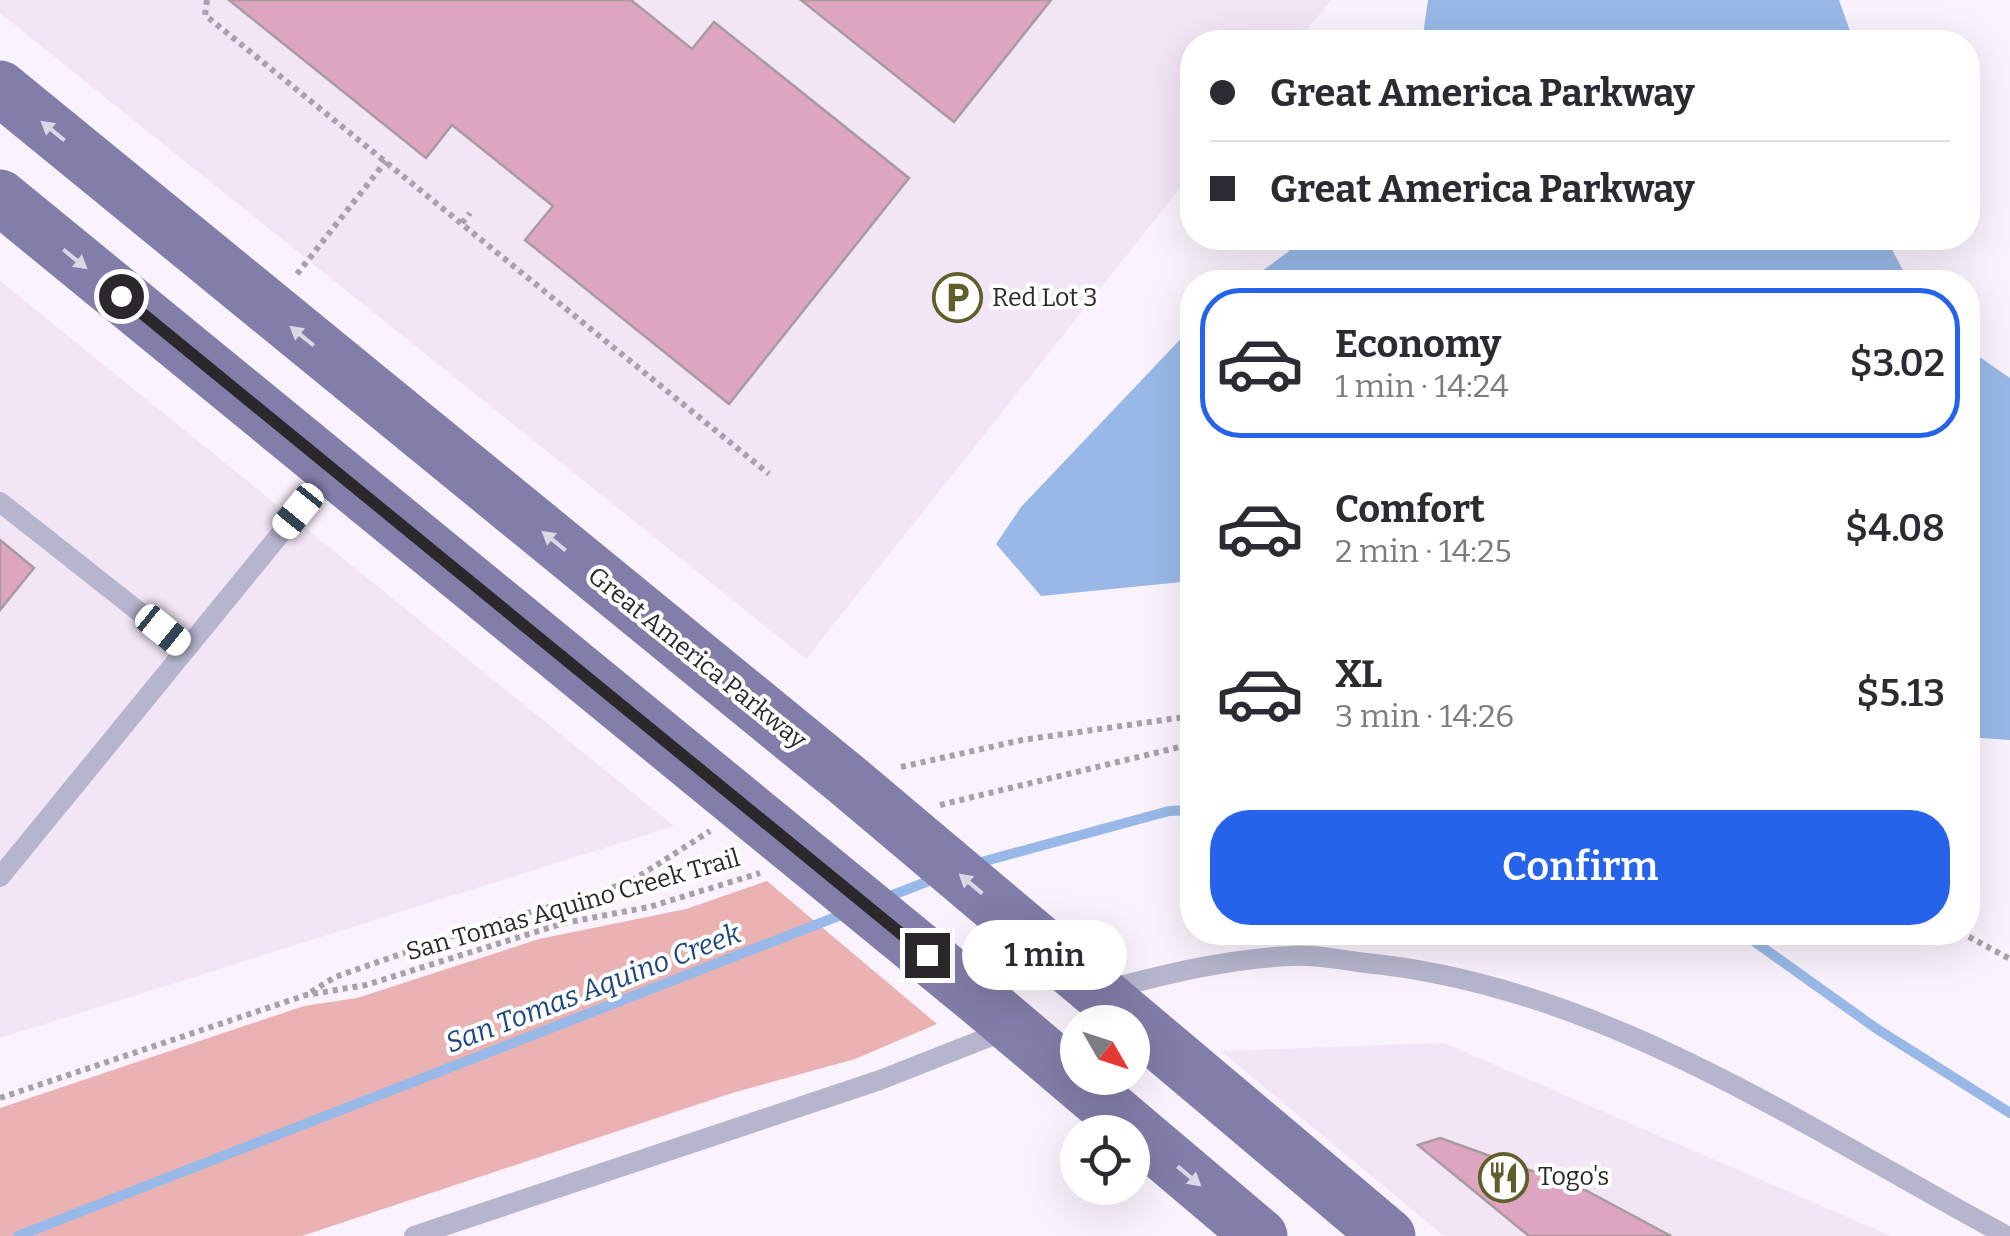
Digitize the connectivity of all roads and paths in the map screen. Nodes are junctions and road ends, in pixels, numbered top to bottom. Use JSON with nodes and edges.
{"nodes":[{"id":1,"x":207,"y":0,"type":"edge"},
{"id":2,"x":0,"y":88,"type":"edge"},
{"id":3,"x":386,"y":161,"type":"junction"},
{"id":4,"x":0,"y":198,"type":"edge"},
{"id":5,"x":470,"y":213,"type":"dead end"},
{"id":6,"x":462,"y":223,"type":"junction"},
{"id":7,"x":296,"y":276,"type":"dead end"},
{"id":8,"x":332,"y":470,"type":"junction"},
{"id":9,"x":769,"y":474,"type":"dead end"},
{"id":10,"x":0,"y":502,"type":"edge"},
{"id":11,"x":185,"y":648,"type":"junction"},
{"id":12,"x":1180,"y":718,"type":"edge"},
{"id":13,"x":1180,"y":747,"type":"edge"},
{"id":14,"x":885,"y":800,"type":"junction"},
{"id":15,"x":736,"y":801,"type":"junction"},
{"id":16,"x":778,"y":858,"type":"junction"},
{"id":17,"x":0,"y":877,"type":"edge"},
{"id":18,"x":1980,"y":943,"type":"edge"},
{"id":19,"x":2010,"y":957,"type":"edge"},
{"id":20,"x":1085,"y":980,"type":"junction"},
{"id":21,"x":306,"y":995,"type":"junction"},
{"id":22,"x":997,"y":1013,"type":"junction"},
{"id":23,"x":0,"y":1098,"type":"edge"},
{"id":24,"x":414,"y":1236,"type":"edge"},
{"id":25,"x":1260,"y":1236,"type":"edge"},
{"id":26,"x":1388,"y":1236,"type":"edge"},
{"id":27,"x":2008,"y":1236,"type":"edge"}],
"edges":[{"from":1,"to":3,"type":"path"},
{"from":14,"to":2,"type":"main road","name":"Great America Parkway","one_way":true},
{"from":3,"to":6,"type":"path"},
{"from":3,"to":7,"type":"path"},
{"from":4,"to":8,"type":"main road","one_way":true},
{"from":5,"to":6,"type":"path"},
{"from":6,"to":9,"type":"path"},
{"from":8,"to":11,"type":"lane"},
{"from":8,"to":15,"type":"main road"},
{"from":10,"to":11,"type":"lane"},
{"from":11,"to":17,"type":"lane"},
{"from":12,"to":14,"type":"path"},
{"from":13,"to":14,"type":"path"},
{"from":20,"to":14,"type":"main road","name":"Great America Parkway","one_way":true},
{"from":15,"to":16,"type":"main road"},
{"from":15,"to":21,"type":"path","name":"San Tomas Aquino Creek Trail"},
{"from":16,"to":21,"type":"path","name":"San Tomas Aquino Creek Trail"},
{"from":16,"to":22,"type":"main road"},
{"from":18,"to":19,"type":"path"},
{"from":20,"to":26,"type":"main road","name":"Great America Parkway"},
{"from":20,"to":27,"type":"lane"},
{"from":21,"to":23,"type":"path","name":"San Tomas Aquino Creek Trail"},
{"from":22,"to":24,"type":"lane"},
{"from":22,"to":25,"type":"main road","one_way":true}]}
